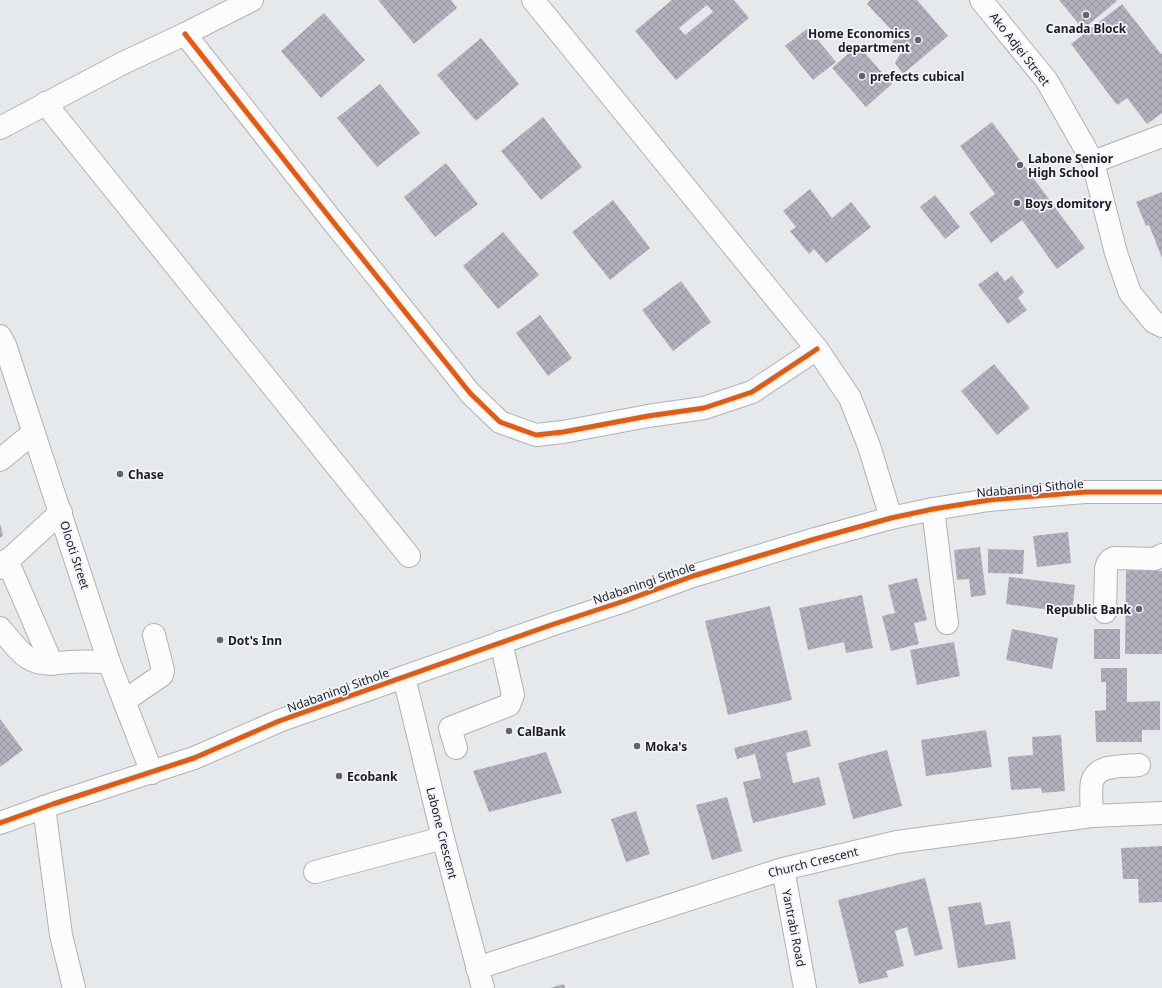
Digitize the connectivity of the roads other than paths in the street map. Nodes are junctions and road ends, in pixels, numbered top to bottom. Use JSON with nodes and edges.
{"nodes":[{"id":1,"x":252,"y":0,"type":"edge"},
{"id":2,"x":533,"y":0,"type":"edge"},
{"id":3,"x":981,"y":0,"type":"edge"},
{"id":4,"x":185,"y":34,"type":"junction"},
{"id":5,"x":45,"y":103,"type":"junction"},
{"id":6,"x":0,"y":128,"type":"edge"},
{"id":7,"x":1162,"y":136,"type":"edge"},
{"id":8,"x":1093,"y":162,"type":"junction"},
{"id":9,"x":1162,"y":326,"type":"edge"},
{"id":10,"x":0,"y":336,"type":"edge"},
{"id":11,"x":818,"y":349,"type":"junction"},
{"id":12,"x":33,"y":433,"type":"junction"},
{"id":13,"x":0,"y":460,"type":"edge"},
{"id":14,"x":1162,"y":492,"type":"edge"},
{"id":15,"x":933,"y":509,"type":"junction"},
{"id":16,"x":61,"y":512,"type":"junction"},
{"id":17,"x":890,"y":518,"type":"junction"},
{"id":18,"x":1162,"y":555,"type":"edge"},
{"id":19,"x":409,"y":556,"type":"dead end"},
{"id":20,"x":4,"y":564,"type":"edge"},
{"id":21,"x":1105,"y":612,"type":"dead end"},
{"id":22,"x":947,"y":623,"type":"dead end"},
{"id":23,"x":0,"y":628,"type":"edge"},
{"id":24,"x":154,"y":635,"type":"dead end"},
{"id":25,"x":501,"y":642,"type":"junction"},
{"id":26,"x":109,"y":662,"type":"junction"},
{"id":27,"x":52,"y":664,"type":"junction"},
{"id":28,"x":404,"y":677,"type":"junction"},
{"id":29,"x":124,"y":701,"type":"junction"},
{"id":30,"x":456,"y":748,"type":"dead end"},
{"id":31,"x":1139,"y":766,"type":"dead end"},
{"id":32,"x":152,"y":773,"type":"junction"},
{"id":33,"x":44,"y":807,"type":"junction"},
{"id":34,"x":1162,"y":813,"type":"edge"},
{"id":35,"x":1092,"y":816,"type":"junction"},
{"id":36,"x":0,"y":823,"type":"edge"},
{"id":37,"x":443,"y":838,"type":"junction"},
{"id":38,"x":783,"y":869,"type":"junction"},
{"id":39,"x":315,"y":872,"type":"dead end"},
{"id":40,"x":480,"y":978,"type":"edge"},
{"id":41,"x":74,"y":988,"type":"edge"},
{"id":42,"x":805,"y":988,"type":"edge"}],
"edges":[{"from":1,"to":4,"type":"street"},
{"from":2,"to":11,"type":"street"},
{"from":3,"to":8,"type":"street","name":"Ako Adjei Street"},
{"from":4,"to":5,"type":"street"},
{"from":4,"to":11,"type":"street"},
{"from":5,"to":6,"type":"street"},
{"from":5,"to":19,"type":"street"},
{"from":7,"to":8,"type":"street"},
{"from":8,"to":9,"type":"street","name":"Ako Adjei Street"},
{"from":10,"to":12,"type":"street","name":"Olooti Street"},
{"from":11,"to":17,"type":"street"},
{"from":12,"to":13,"type":"street"},
{"from":12,"to":16,"type":"street","name":"Olooti Street"},
{"from":14,"to":15,"type":"street","name":"Ndabaningi Sithole"},
{"from":15,"to":17,"type":"street","name":"Ndabaningi Sithole"},
{"from":15,"to":22,"type":"street"},
{"from":16,"to":20,"type":"street"},
{"from":16,"to":26,"type":"street","name":"Olooti Street"},
{"from":17,"to":25,"type":"street","name":"Ndabaningi Sithole"},
{"from":18,"to":21,"type":"street"},
{"from":20,"to":27,"type":"street"},
{"from":23,"to":27,"type":"street"},
{"from":24,"to":29,"type":"street"},
{"from":25,"to":28,"type":"street","name":"Ndabaningi Sithole"},
{"from":25,"to":30,"type":"street"},
{"from":26,"to":27,"type":"street"},
{"from":26,"to":29,"type":"street","name":"Olooti Street"},
{"from":28,"to":32,"type":"street","name":"Ndabaningi Sithole"},
{"from":28,"to":37,"type":"street","name":"Labone Crescent"},
{"from":29,"to":32,"type":"street","name":"Olooti Street"},
{"from":31,"to":35,"type":"street"},
{"from":32,"to":33,"type":"street","name":"Ndabaningi Sithole"},
{"from":33,"to":36,"type":"street","name":"Ndabaningi Sithole"},
{"from":33,"to":41,"type":"street"},
{"from":34,"to":35,"type":"street","name":"Church Crescent"},
{"from":35,"to":38,"type":"street","name":"Church Crescent"},
{"from":37,"to":39,"type":"street"},
{"from":37,"to":40,"type":"street","name":"Labone Crescent"},
{"from":38,"to":40,"type":"street","name":"Church Crescent"},
{"from":38,"to":42,"type":"street","name":"Yantrabi Road"}]}
